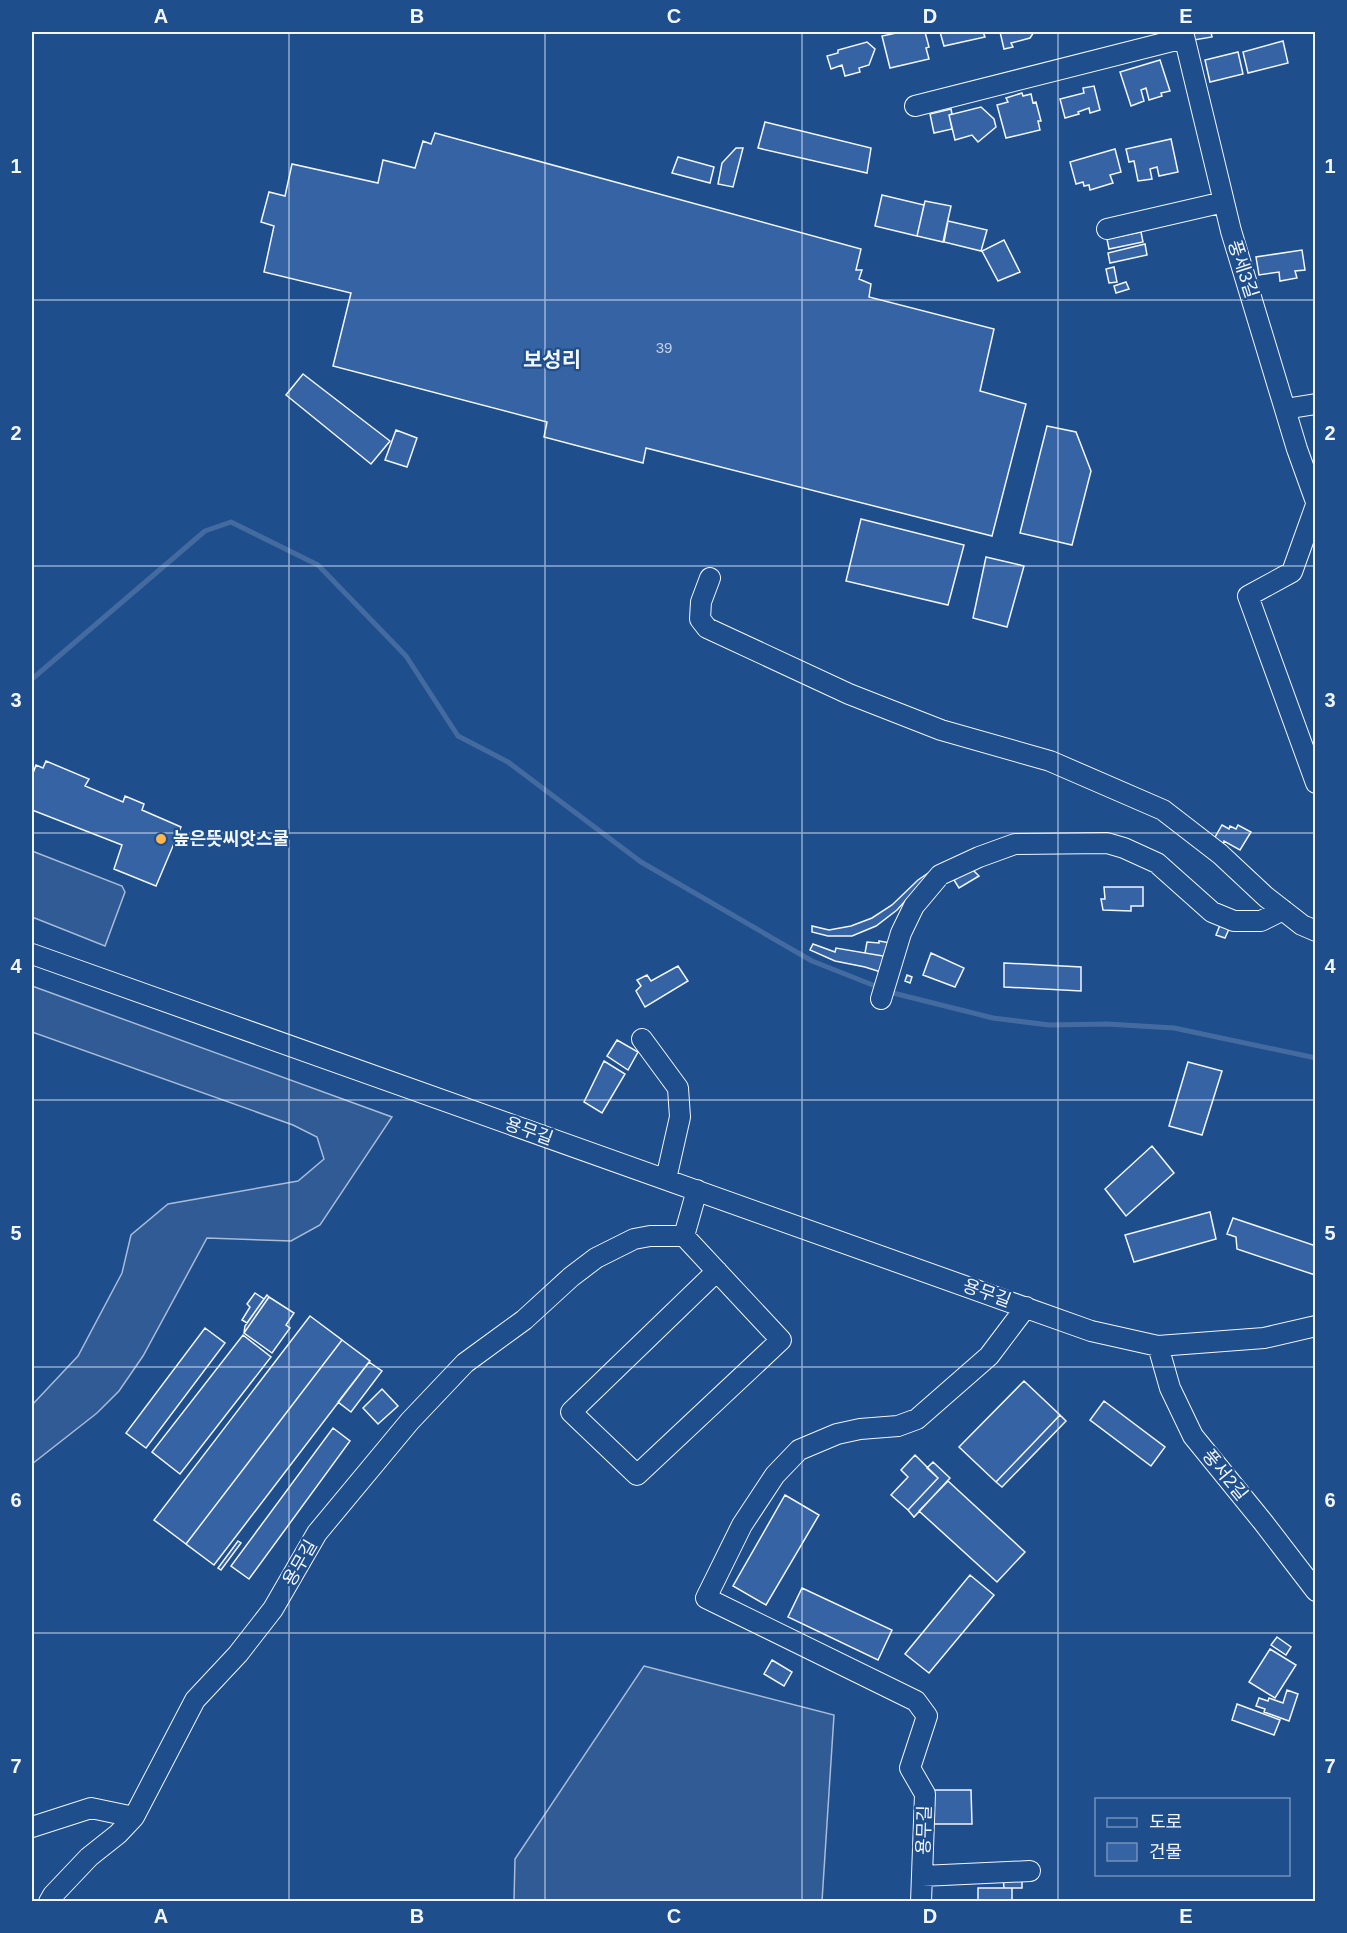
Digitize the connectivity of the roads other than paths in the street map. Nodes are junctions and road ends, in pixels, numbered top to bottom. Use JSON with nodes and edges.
{"nodes":[{"id":1,"x":1183,"y":35,"type":"edge"},
{"id":2,"x":915,"y":106,"type":"dead end"},
{"id":3,"x":1224,"y":202,"type":"junction"},
{"id":4,"x":1107,"y":229,"type":"dead end"},
{"id":5,"x":1316,"y":404,"type":"edge"},
{"id":6,"x":1285,"y":409,"type":"junction"},
{"id":7,"x":1316,"y":504,"type":"edge"},
{"id":8,"x":710,"y":578,"type":"dead end"},
{"id":9,"x":1316,"y":783,"type":"edge"},
{"id":10,"x":1283,"y":910,"type":"junction"},
{"id":11,"x":1316,"y":931,"type":"edge"},
{"id":12,"x":32,"y":954,"type":"edge"},
{"id":13,"x":882,"y":997,"type":"dead end"},
{"id":14,"x":642,"y":1039,"type":"dead end"},
{"id":15,"x":666,"y":1179,"type":"junction"},
{"id":16,"x":697,"y":1190,"type":"junction"},
{"id":17,"x":684,"y":1236,"type":"junction"},
{"id":18,"x":717,"y":1271,"type":"junction"},
{"id":19,"x":1026,"y":1307,"type":"junction"},
{"id":20,"x":1316,"y":1326,"type":"edge"},
{"id":21,"x":1158,"y":1346,"type":"junction"},
{"id":22,"x":1316,"y":1591,"type":"edge"},
{"id":23,"x":134,"y":1817,"type":"junction"},
{"id":24,"x":32,"y":1827,"type":"edge"},
{"id":25,"x":1030,"y":1871,"type":"dead end"},
{"id":26,"x":922,"y":1876,"type":"junction"},
{"id":27,"x":49,"y":1902,"type":"edge"},
{"id":28,"x":921,"y":1902,"type":"edge"}],
"edges":[{"from":1,"to":2,"type":"street"},
{"from":1,"to":3,"type":"street","name":"풍세3길"},
{"from":3,"to":4,"type":"street"},
{"from":3,"to":6,"type":"street","name":"풍세3길"},
{"from":5,"to":6,"type":"street"},
{"from":6,"to":7,"type":"street","name":"풍세3길"},
{"from":7,"to":9,"type":"street","name":"풍세3길"},
{"from":8,"to":10,"type":"street"},
{"from":10,"to":11,"type":"street"},
{"from":10,"to":13,"type":"street"},
{"from":12,"to":15,"type":"street","name":"용무길"},
{"from":14,"to":15,"type":"street"},
{"from":15,"to":16,"type":"street","name":"용무길"},
{"from":16,"to":17,"type":"street"},
{"from":16,"to":19,"type":"street","name":"용무길"},
{"from":17,"to":18,"type":"street"},
{"from":17,"to":23,"type":"street","name":"용무길"},
{"from":18,"to":18,"type":"street"},
{"from":19,"to":21,"type":"street","name":"용무길"},
{"from":19,"to":26,"type":"street","name":"용무길"},
{"from":20,"to":21,"type":"street","name":"용무길"},
{"from":21,"to":22,"type":"street","name":"풍서2길"},
{"from":23,"to":24,"type":"street"},
{"from":23,"to":27,"type":"street","name":"용무길"},
{"from":25,"to":26,"type":"street"},
{"from":26,"to":28,"type":"street","name":"용무길"}]}
